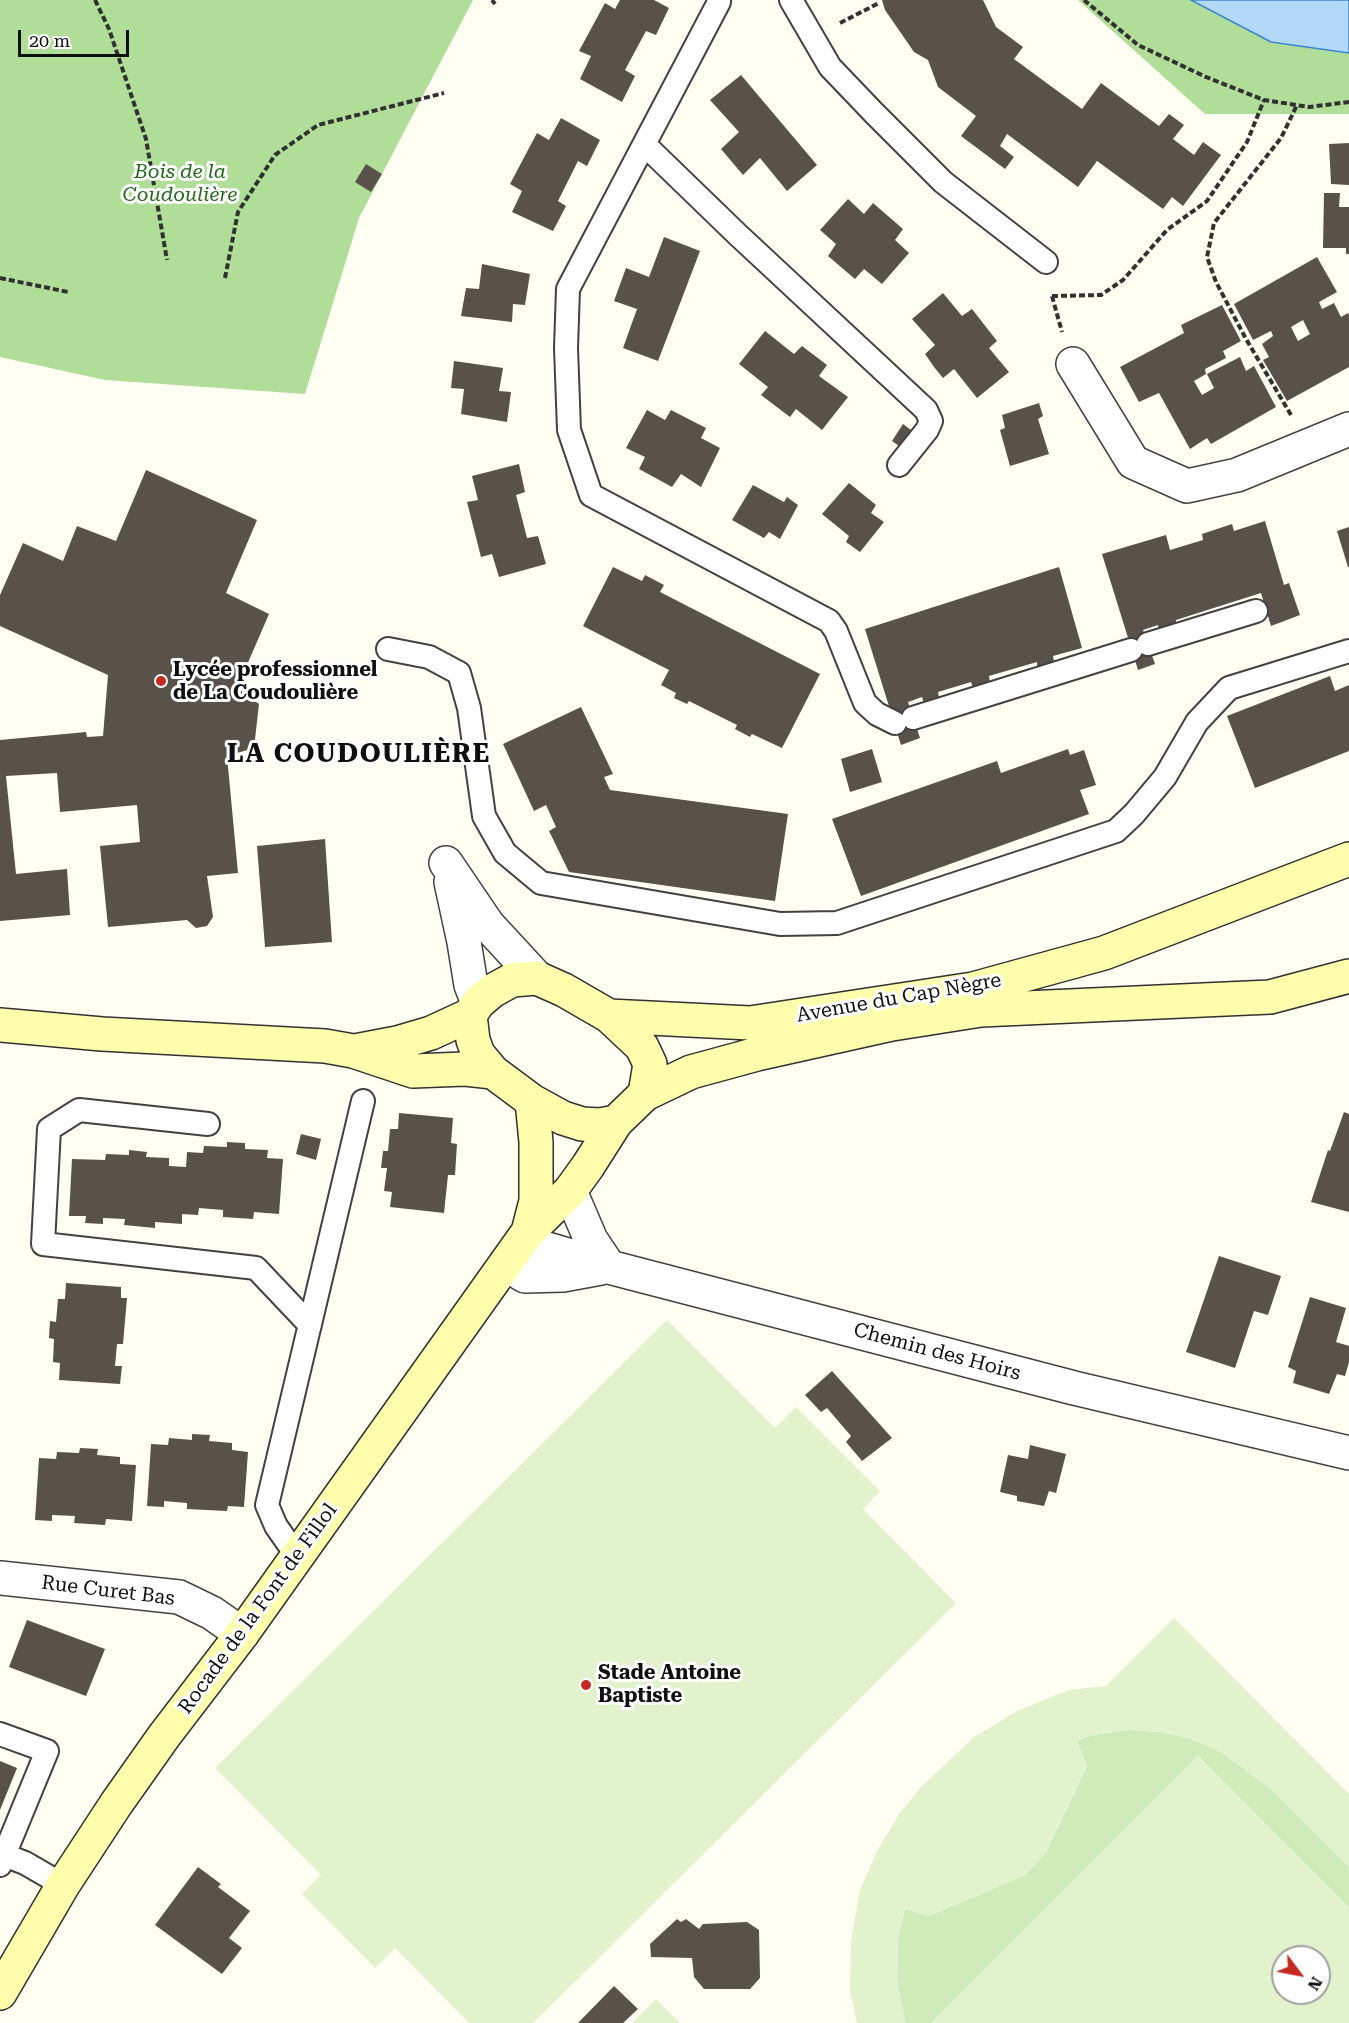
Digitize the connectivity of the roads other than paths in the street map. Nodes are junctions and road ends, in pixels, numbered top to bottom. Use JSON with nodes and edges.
{"nodes":[{"id":1,"x":719,"y":0,"type":"edge"},
{"id":2,"x":791,"y":0,"type":"edge"},
{"id":3,"x":645,"y":145,"type":"junction"},
{"id":4,"x":1046,"y":262,"type":"road end"},
{"id":5,"x":1073,"y":364,"type":"road end"},
{"id":6,"x":1349,"y":429,"type":"edge"},
{"id":7,"x":899,"y":465,"type":"dead end"},
{"id":8,"x":1256,"y":611,"type":"dead end"},
{"id":9,"x":388,"y":649,"type":"dead end"},
{"id":10,"x":1349,"y":651,"type":"edge"},
{"id":11,"x":1349,"y":859,"type":"edge"},
{"id":12,"x":1349,"y":976,"type":"edge"},
{"id":13,"x":537,"y":978,"type":"junction"},
{"id":14,"x":474,"y":1009,"type":"junction"},
{"id":15,"x":609,"y":1016,"type":"junction"},
{"id":16,"x":0,"y":1024,"type":"edge"},
{"id":17,"x":353,"y":1051,"type":"junction"},
{"id":18,"x":493,"y":1072,"type":"junction"},
{"id":19,"x":645,"y":1094,"type":"junction"},
{"id":20,"x":363,"y":1101,"type":"dead end"},
{"id":21,"x":532,"y":1101,"type":"junction"},
{"id":22,"x":616,"y":1122,"type":"junction"},
{"id":23,"x":208,"y":1124,"type":"dead end"},
{"id":24,"x":570,"y":1191,"type":"junction"},
{"id":25,"x":518,"y":1247,"type":"junction"},
{"id":26,"x":609,"y":1267,"type":"junction"},
{"id":27,"x":310,"y":1325,"type":"junction"},
{"id":28,"x":1349,"y":1453,"type":"edge"},
{"id":29,"x":297,"y":1556,"type":"junction"},
{"id":30,"x":0,"y":1578,"type":"edge"},
{"id":31,"x":242,"y":1634,"type":"junction"},
{"id":32,"x":0,"y":1734,"type":"edge"},
{"id":33,"x":2,"y":1860,"type":"edge"},
{"id":34,"x":63,"y":1884,"type":"junction"},
{"id":35,"x":0,"y":1993,"type":"edge"}],
"edges":[{"from":1,"to":3,"type":"lane"},
{"from":2,"to":4,"type":"lane"},
{"from":3,"to":7,"type":"lane"},
{"from":3,"to":8,"type":"lane"},
{"from":5,"to":6,"type":"street"},
{"from":9,"to":10,"type":"lane"},
{"from":11,"to":15,"type":"street","name":"Avenue du Cap Nègre"},
{"from":12,"to":19,"type":"street","name":"Avenue du Cap Nègre"},
{"from":13,"to":14,"type":"street"},
{"from":13,"to":14,"type":"street"},
{"from":13,"to":15,"type":"street"},
{"from":14,"to":17,"type":"street"},
{"from":14,"to":18,"type":"street"},
{"from":15,"to":19,"type":"street"},
{"from":16,"to":17,"type":"street"},
{"from":17,"to":18,"type":"street"},
{"from":18,"to":21,"type":"street"},
{"from":19,"to":22,"type":"street"},
{"from":20,"to":27,"type":"lane"},
{"from":21,"to":22,"type":"street"},
{"from":21,"to":25,"type":"street","name":"Rocade de la Font de Fillol"},
{"from":22,"to":24,"type":"street","name":"Rocade de la Font de Fillol"},
{"from":23,"to":27,"type":"lane"},
{"from":24,"to":25,"type":"street","name":"Rocade de la Font de Fillol"},
{"from":24,"to":26,"type":"street"},
{"from":25,"to":26,"type":"street","name":"Chemin des Hoirs"},
{"from":25,"to":29,"type":"street","name":"Rocade de la Font de Fillol"},
{"from":26,"to":28,"type":"street","name":"Chemin des Hoirs"},
{"from":27,"to":29,"type":"lane"},
{"from":29,"to":31,"type":"street","name":"Rocade de la Font de Fillol"},
{"from":30,"to":31,"type":"street","name":"Rue Curet Bas"},
{"from":31,"to":34,"type":"street","name":"Rocade de la Font de Fillol"},
{"from":32,"to":33,"type":"lane"},
{"from":33,"to":34,"type":"lane"},
{"from":34,"to":35,"type":"street","name":"Rocade de la Font de Fillol"}]}
